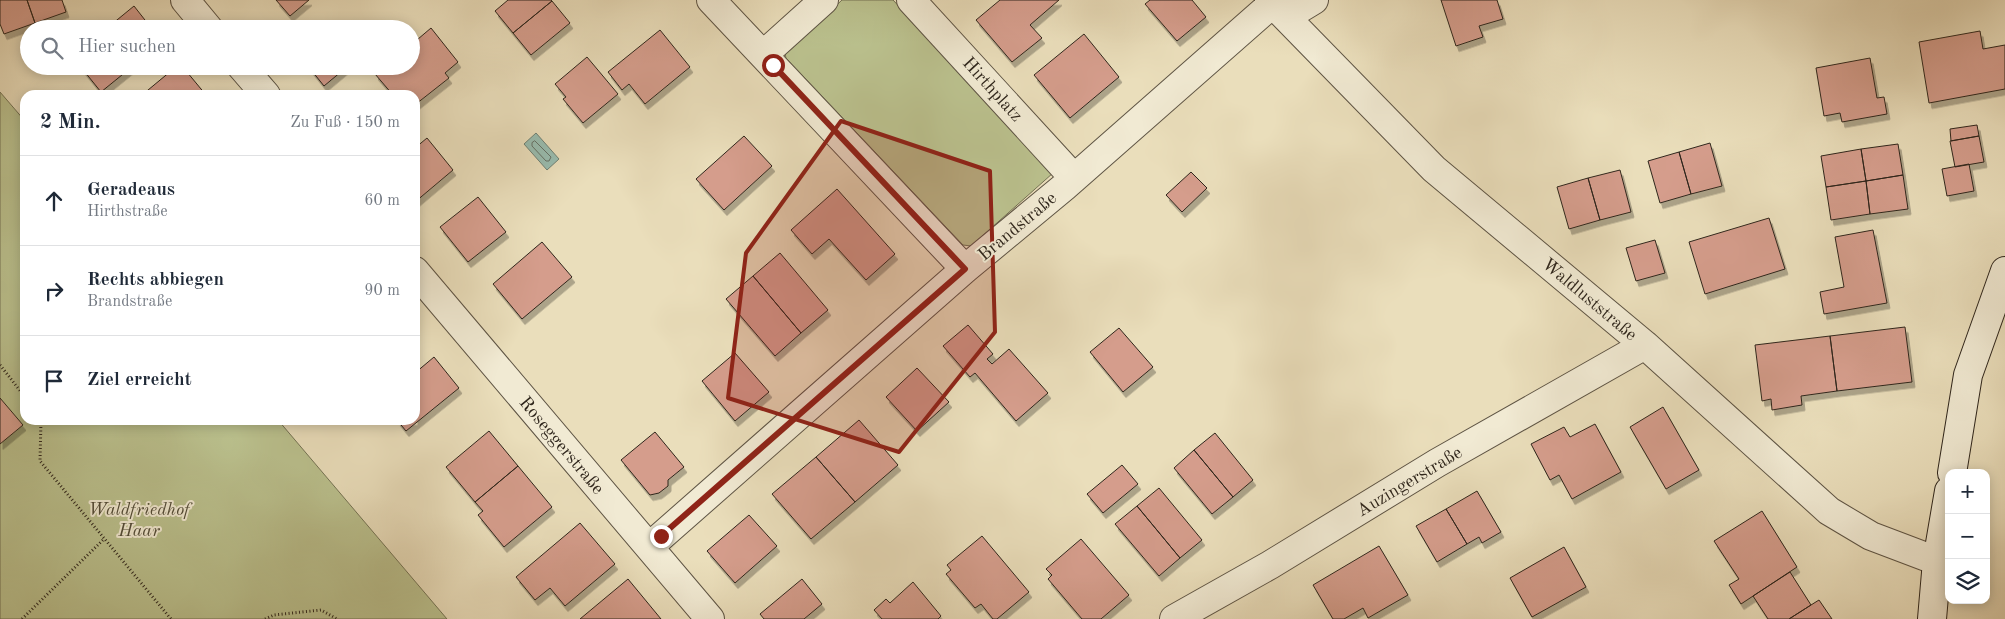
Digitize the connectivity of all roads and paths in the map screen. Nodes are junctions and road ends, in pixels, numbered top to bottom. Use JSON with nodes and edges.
{"nodes":[{"id":1,"x":185,"y":0,"type":"edge"},
{"id":2,"x":711,"y":0,"type":"edge"},
{"id":3,"x":824,"y":0,"type":"edge"},
{"id":4,"x":911,"y":0,"type":"edge"},
{"id":5,"x":1314,"y":0,"type":"edge"},
{"id":6,"x":1276,"y":7,"type":"edge"},
{"id":7,"x":202,"y":20,"type":"edge"},
{"id":8,"x":763,"y":55,"type":"junction"},
{"id":9,"x":249,"y":75,"type":"edge"},
{"id":10,"x":262,"y":90,"type":"edge"},
{"id":11,"x":1074,"y":178,"type":"junction"},
{"id":12,"x":965,"y":269,"type":"junction"},
{"id":13,"x":2005,"y":271,"type":"edge"},
{"id":14,"x":420,"y":277,"type":"edge"},
{"id":15,"x":1645,"y":345,"type":"junction"},
{"id":16,"x":0,"y":365,"type":"edge"},
{"id":17,"x":20,"y":390,"type":"edge"},
{"id":18,"x":42,"y":425,"type":"edge"},
{"id":19,"x":1953,"y":469,"type":"edge"},
{"id":20,"x":1945,"y":514,"type":"edge"},
{"id":21,"x":104,"y":539,"type":"junction"},
{"id":22,"x":649,"y":547,"type":"junction"},
{"id":23,"x":1937,"y":561,"type":"junction"},
{"id":24,"x":22,"y":619,"type":"edge"},
{"id":25,"x":171,"y":619,"type":"edge"},
{"id":26,"x":265,"y":619,"type":"edge"},
{"id":27,"x":337,"y":619,"type":"edge"},
{"id":28,"x":710,"y":619,"type":"edge"},
{"id":29,"x":1174,"y":619,"type":"edge"},
{"id":30,"x":1932,"y":619,"type":"edge"}],
"edges":[{"from":1,"to":7,"type":"street"},
{"from":2,"to":8,"type":"street"},
{"from":3,"to":8,"type":"street"},
{"from":4,"to":11,"type":"street","name":"Hirthplatz"},
{"from":5,"to":6,"type":"street","name":"Brandstraße"},
{"from":6,"to":11,"type":"street","name":"Brandstraße"},
{"from":6,"to":15,"type":"street","name":"Waldluststraße"},
{"from":8,"to":12,"type":"street"},
{"from":9,"to":10,"type":"street"},
{"from":11,"to":12,"type":"street","name":"Brandstraße"},
{"from":12,"to":22,"type":"street","name":"Brandstraße"},
{"from":13,"to":19,"type":"street"},
{"from":14,"to":22,"type":"street","name":"Roseggerstraße"},
{"from":15,"to":23,"type":"street","name":"Waldluststraße"},
{"from":15,"to":29,"type":"street","name":"Auzingerstraße"},
{"from":16,"to":17,"type":"path"},
{"from":18,"to":21,"type":"path"},
{"from":20,"to":23,"type":"street"},
{"from":21,"to":24,"type":"path"},
{"from":21,"to":25,"type":"path"},
{"from":22,"to":28,"type":"street","name":"Roseggerstraße"},
{"from":23,"to":30,"type":"street"},
{"from":26,"to":27,"type":"path"}]}
